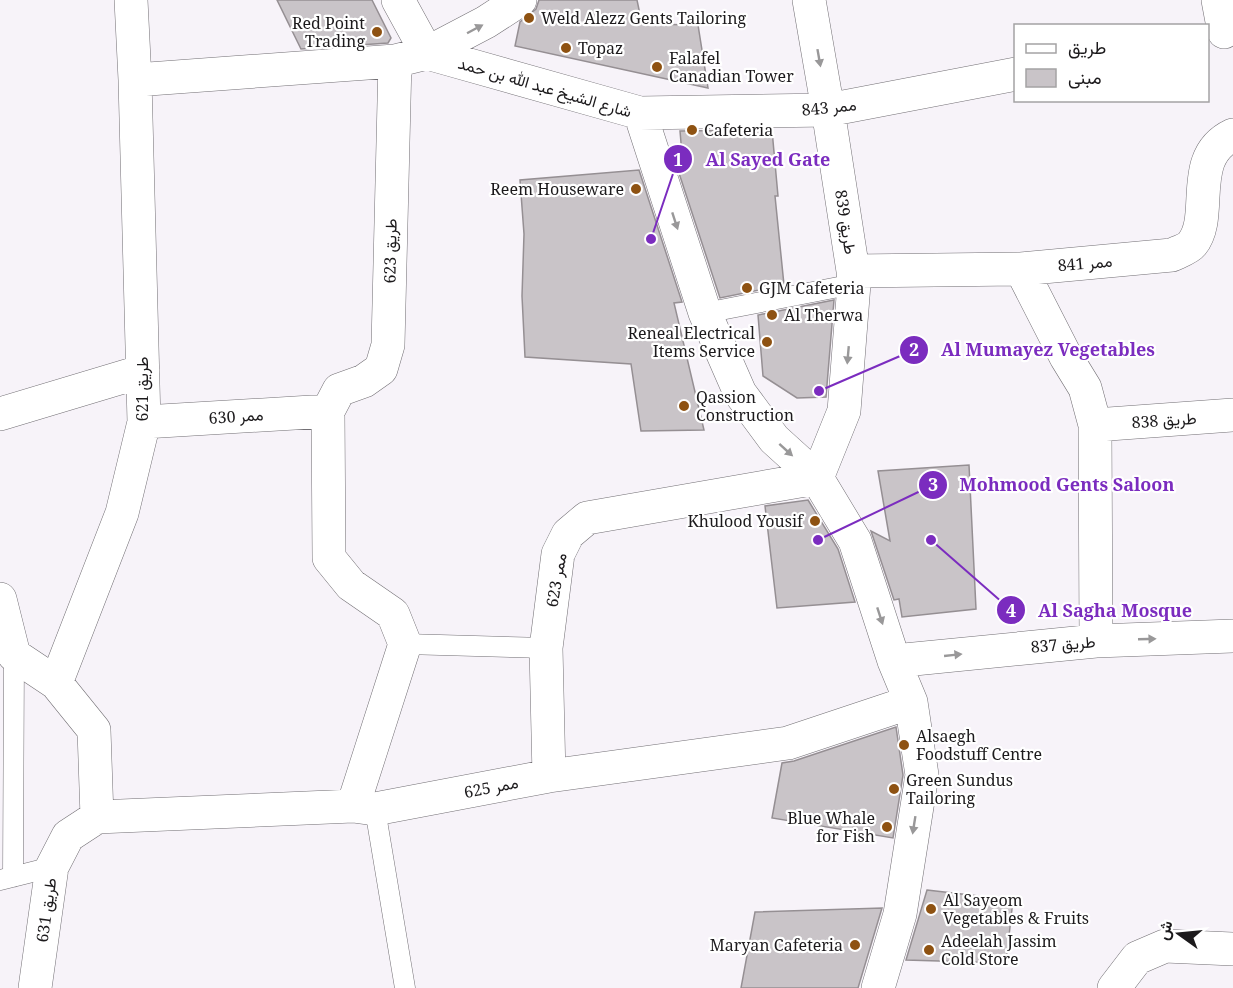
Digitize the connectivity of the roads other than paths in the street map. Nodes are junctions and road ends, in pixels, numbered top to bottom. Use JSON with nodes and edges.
{"nodes":[{"id":1,"x":131,"y":0,"type":"edge"},
{"id":2,"x":398,"y":0,"type":"edge"},
{"id":3,"x":520,"y":0,"type":"edge"},
{"id":4,"x":808,"y":0,"type":"edge"},
{"id":5,"x":1218,"y":0,"type":"edge"},
{"id":6,"x":1222,"y":32,"type":"edge"},
{"id":7,"x":427,"y":53,"type":"junction"},
{"id":8,"x":395,"y":61,"type":"junction"},
{"id":9,"x":1014,"y":74,"type":"edge"},
{"id":10,"x":135,"y":80,"type":"junction"},
{"id":11,"x":828,"y":110,"type":"junction"},
{"id":12,"x":640,"y":113,"type":"junction"},
{"id":13,"x":1233,"y":135,"type":"edge"},
{"id":14,"x":1021,"y":269,"type":"junction"},
{"id":15,"x":854,"y":278,"type":"junction"},
{"id":16,"x":705,"y":313,"type":"junction"},
{"id":17,"x":143,"y":371,"type":"junction"},
{"id":18,"x":328,"y":411,"type":"junction"},
{"id":19,"x":0,"y":414,"type":"edge"},
{"id":20,"x":1233,"y":415,"type":"edge"},
{"id":21,"x":144,"y":422,"type":"junction"},
{"id":22,"x":1095,"y":424,"type":"junction"},
{"id":23,"x":817,"y":478,"type":"junction"},
{"id":24,"x":0,"y":599,"type":"edge"},
{"id":25,"x":1233,"y":636,"type":"edge"},
{"id":26,"x":1096,"y":641,"type":"junction"},
{"id":27,"x":405,"y":644,"type":"junction"},
{"id":28,"x":546,"y":648,"type":"junction"},
{"id":29,"x":14,"y":655,"type":"junction"},
{"id":30,"x":894,"y":661,"type":"junction"},
{"id":31,"x":56,"y":683,"type":"junction"},
{"id":32,"x":911,"y":702,"type":"junction"},
{"id":33,"x":549,"y":776,"type":"junction"},
{"id":34,"x":364,"y":808,"type":"junction"},
{"id":35,"x":97,"y":817,"type":"junction"},
{"id":36,"x":52,"y":867,"type":"junction"},
{"id":37,"x":7,"y":878,"type":"edge"},
{"id":38,"x":1233,"y":949,"type":"edge"},
{"id":39,"x":35,"y":988,"type":"edge"},
{"id":40,"x":405,"y":988,"type":"edge"},
{"id":41,"x":878,"y":988,"type":"edge"},
{"id":42,"x":1114,"y":988,"type":"edge"}],
"edges":[{"from":1,"to":10,"type":"street","name":"طريق 621"},
{"from":2,"to":7,"type":"street"},
{"from":7,"to":3,"type":"street","one_way":true},
{"from":4,"to":11,"type":"street","name":"طريق 839","one_way":true},
{"from":5,"to":6,"type":"street"},
{"from":7,"to":8,"type":"street"},
{"from":7,"to":12,"type":"street","name":"شارع الشيخ عبد الله بن حمد"},
{"from":8,"to":10,"type":"street"},
{"from":8,"to":18,"type":"street","name":"طريق 623"},
{"from":9,"to":11,"type":"street","name":"ممر 843"},
{"from":10,"to":17,"type":"street","name":"طريق 621"},
{"from":11,"to":12,"type":"street","name":"ممر 843"},
{"from":11,"to":15,"type":"street","name":"طريق 839"},
{"from":12,"to":16,"type":"street","name":"شارع الشيخ عبد الله بن حمد","one_way":true},
{"from":13,"to":14,"type":"street","name":"ممر 841"},
{"from":14,"to":15,"type":"street","name":"ممر 841"},
{"from":14,"to":22,"type":"street"},
{"from":15,"to":16,"type":"lane"},
{"from":15,"to":23,"type":"street","name":"طريق 839","one_way":true},
{"from":16,"to":23,"type":"street","name":"شارع الشيخ عبد الله بن حمد","one_way":true},
{"from":17,"to":19,"type":"street"},
{"from":17,"to":21,"type":"street","name":"طريق 621"},
{"from":18,"to":21,"type":"street","name":"ممر 630"},
{"from":18,"to":27,"type":"street"},
{"from":20,"to":22,"type":"street","name":"طريق 838"},
{"from":21,"to":31,"type":"street","name":"طريق 621"},
{"from":22,"to":26,"type":"street"},
{"from":23,"to":28,"type":"street","name":"ممر 623"},
{"from":23,"to":30,"type":"street","name":"شارع الشيخ عبد الله بن حمد","one_way":true},
{"from":24,"to":29,"type":"street"},
{"from":26,"to":25,"type":"street","name":"طريق 837","one_way":true},
{"from":30,"to":26,"type":"street","name":"طريق 837","one_way":true},
{"from":27,"to":28,"type":"lane"},
{"from":27,"to":34,"type":"street"},
{"from":28,"to":33,"type":"street","name":"ممر 623"},
{"from":29,"to":31,"type":"street"},
{"from":29,"to":37,"type":"lane"},
{"from":30,"to":32,"type":"street","name":"شارع الشيخ عبد الله بن حمد"},
{"from":31,"to":35,"type":"street"},
{"from":32,"to":33,"type":"street","name":"ممر 625"},
{"from":32,"to":41,"type":"street","name":"شارع الشيخ عبد الله بن حمد","one_way":true},
{"from":33,"to":34,"type":"street","name":"ممر 625"},
{"from":34,"to":35,"type":"street","name":"ممر 625"},
{"from":34,"to":40,"type":"lane"},
{"from":35,"to":36,"type":"street","name":"طريق 631"},
{"from":36,"to":37,"type":"lane"},
{"from":36,"to":39,"type":"street","name":"طريق 631"},
{"from":38,"to":42,"type":"street"}]}
